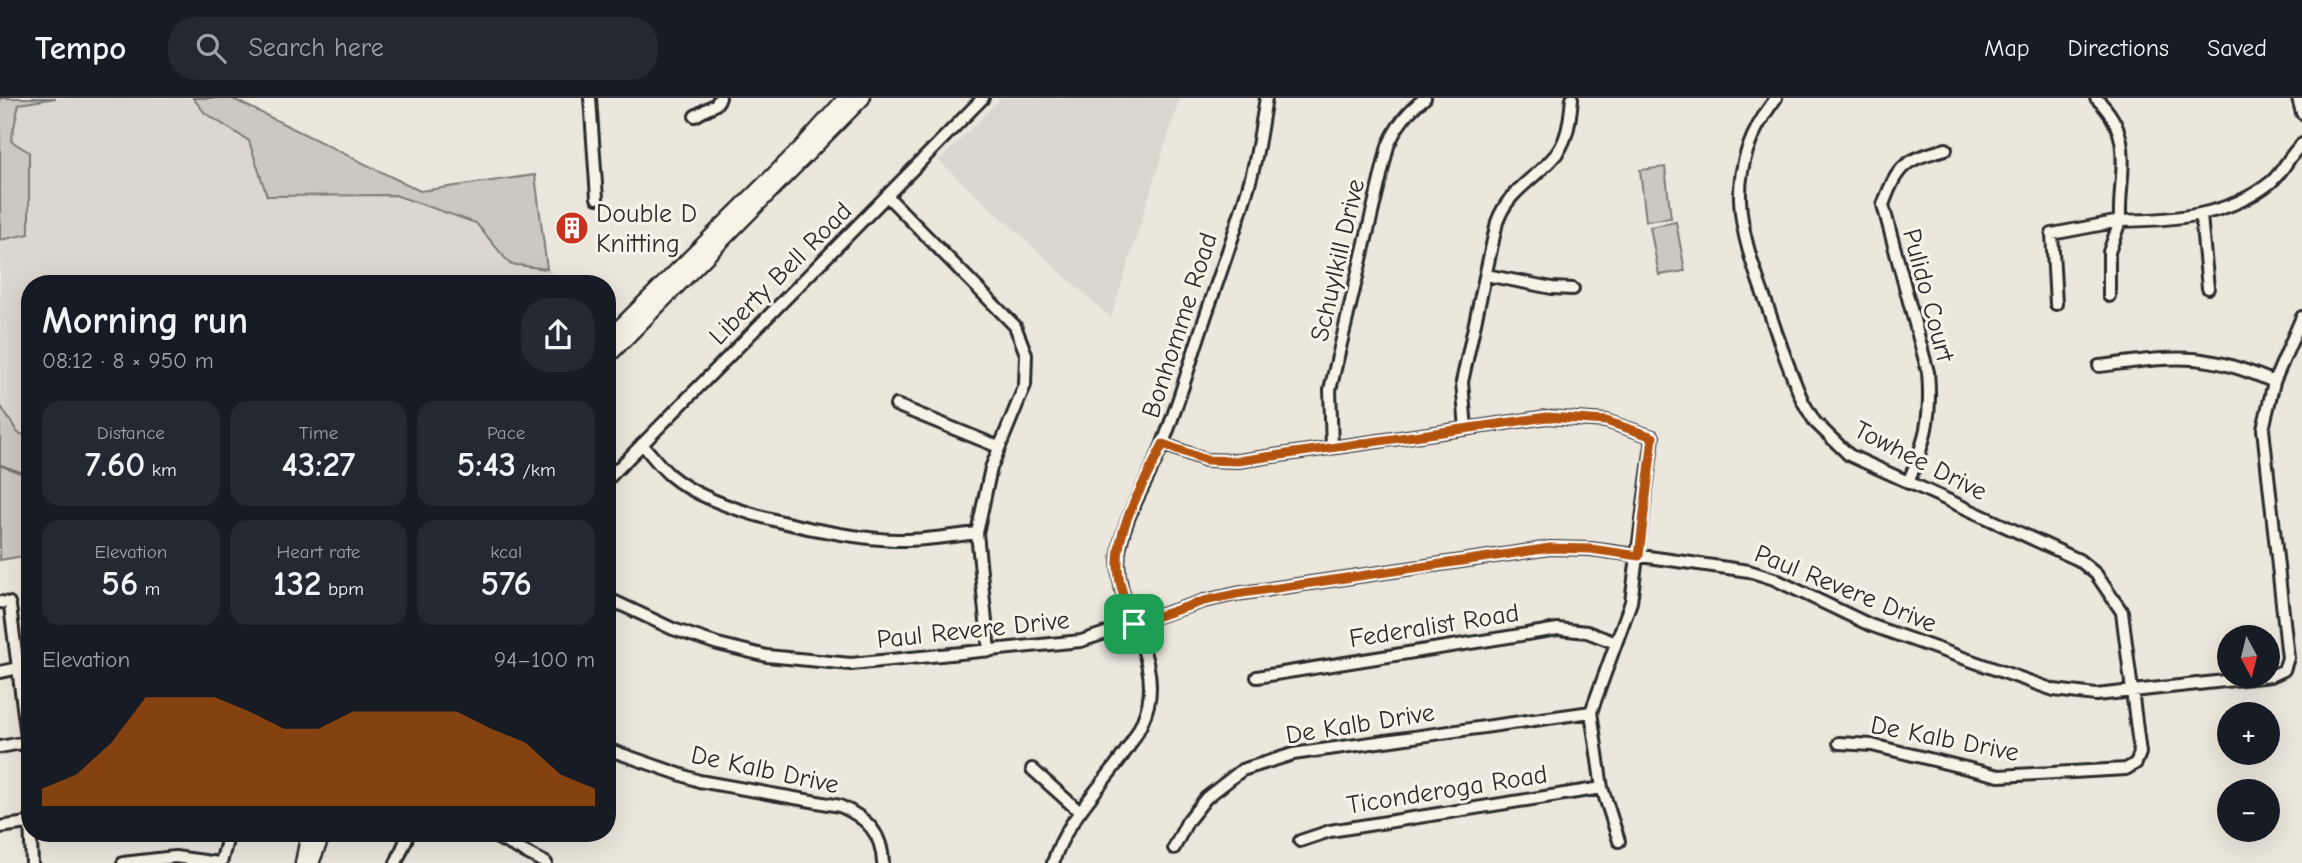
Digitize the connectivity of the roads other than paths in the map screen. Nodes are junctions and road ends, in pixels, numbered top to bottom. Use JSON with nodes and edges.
{"nodes":[{"id":1,"x":590,"y":98,"type":"edge"},
{"id":2,"x":720,"y":98,"type":"edge"},
{"id":3,"x":846,"y":98,"type":"edge"},
{"id":4,"x":862,"y":98,"type":"edge"},
{"id":5,"x":984,"y":98,"type":"edge"},
{"id":6,"x":1266,"y":98,"type":"edge"},
{"id":7,"x":1425,"y":98,"type":"edge"},
{"id":8,"x":1572,"y":98,"type":"edge"},
{"id":9,"x":1776,"y":98,"type":"edge"},
{"id":10,"x":2096,"y":98,"type":"edge"},
{"id":11,"x":2298,"y":98,"type":"edge"},
{"id":12,"x":2302,"y":113,"type":"edge"},
{"id":13,"x":695,"y":117,"type":"dead end"},
{"id":14,"x":2302,"y":144,"type":"edge"},
{"id":15,"x":1946,"y":149,"type":"dead end"},
{"id":16,"x":888,"y":197,"type":"junction"},
{"id":17,"x":597,"y":198,"type":"dead end"},
{"id":18,"x":2201,"y":216,"type":"junction"},
{"id":19,"x":2120,"y":221,"type":"junction"},
{"id":20,"x":1486,"y":275,"type":"junction"},
{"id":21,"x":2208,"y":288,"type":"dead end"},
{"id":22,"x":1573,"y":289,"type":"dead end"},
{"id":23,"x":2109,"y":296,"type":"dead end"},
{"id":24,"x":2056,"y":304,"type":"dead end"},
{"id":25,"x":2302,"y":317,"type":"edge"},
{"id":26,"x":616,"y":331,"type":"edge"},
{"id":27,"x":616,"y":348,"type":"edge"},
{"id":28,"x":2099,"y":366,"type":"dead end"},
{"id":29,"x":2274,"y":382,"type":"junction"},
{"id":30,"x":896,"y":405,"type":"dead end"},
{"id":31,"x":1465,"y":429,"type":"junction"},
{"id":32,"x":642,"y":444,"type":"junction"},
{"id":33,"x":1163,"y":444,"type":"junction"},
{"id":34,"x":999,"y":447,"type":"junction"},
{"id":35,"x":1332,"y":447,"type":"junction"},
{"id":36,"x":616,"y":471,"type":"edge"},
{"id":37,"x":1908,"y":483,"type":"junction"},
{"id":38,"x":977,"y":533,"type":"junction"},
{"id":39,"x":1639,"y":556,"type":"junction"},
{"id":40,"x":616,"y":602,"type":"edge"},
{"id":41,"x":4,"y":603,"type":"edge"},
{"id":42,"x":1134,"y":624,"type":"junction"},
{"id":43,"x":1616,"y":643,"type":"junction"},
{"id":44,"x":989,"y":651,"type":"junction"},
{"id":45,"x":18,"y":668,"type":"junction"},
{"id":46,"x":0,"y":672,"type":"edge"},
{"id":47,"x":1257,"y":677,"type":"dead end"},
{"id":48,"x":2134,"y":692,"type":"junction"},
{"id":49,"x":21,"y":693,"type":"edge"},
{"id":50,"x":1591,"y":712,"type":"junction"},
{"id":51,"x":1839,"y":743,"type":"dead end"},
{"id":52,"x":21,"y":744,"type":"edge"},
{"id":53,"x":0,"y":747,"type":"edge"},
{"id":54,"x":616,"y":751,"type":"edge"},
{"id":55,"x":1032,"y":769,"type":"dead end"},
{"id":56,"x":1602,"y":788,"type":"junction"},
{"id":57,"x":1080,"y":812,"type":"junction"},
{"id":58,"x":21,"y":823,"type":"edge"},
{"id":59,"x":0,"y":827,"type":"edge"},
{"id":60,"x":1300,"y":841,"type":"dead end"},
{"id":61,"x":1619,"y":841,"type":"dead end"},
{"id":62,"x":30,"y":842,"type":"edge"},
{"id":63,"x":226,"y":842,"type":"edge"},
{"id":64,"x":307,"y":842,"type":"edge"},
{"id":65,"x":319,"y":842,"type":"edge"},
{"id":66,"x":405,"y":842,"type":"edge"},
{"id":67,"x":505,"y":842,"type":"edge"},
{"id":68,"x":1174,"y":848,"type":"dead end"},
{"id":69,"x":32,"y":863,"type":"edge"},
{"id":70,"x":123,"y":863,"type":"edge"},
{"id":71,"x":220,"y":863,"type":"edge"},
{"id":72,"x":303,"y":863,"type":"edge"},
{"id":73,"x":311,"y":863,"type":"edge"},
{"id":74,"x":396,"y":863,"type":"edge"},
{"id":75,"x":546,"y":863,"type":"edge"},
{"id":76,"x":883,"y":863,"type":"edge"},
{"id":77,"x":1053,"y":863,"type":"edge"}],
"edges":[{"from":1,"to":17,"type":"street"},
{"from":2,"to":13,"type":"street"},
{"from":3,"to":26,"type":"main road"},
{"from":4,"to":27,"type":"main road"},
{"from":5,"to":16,"type":"street","name":"Liberty Bell Road"},
{"from":6,"to":33,"type":"street","name":"Bonhomme Road"},
{"from":7,"to":35,"type":"street","name":"Schuylkill Drive"},
{"from":8,"to":20,"type":"street"},
{"from":9,"to":37,"type":"street","name":"Towhee Drive"},
{"from":10,"to":19,"type":"street"},
{"from":11,"to":12,"type":"street"},
{"from":14,"to":18,"type":"street"},
{"from":15,"to":37,"type":"street","name":"Pulido Court"},
{"from":16,"to":32,"type":"street","name":"Liberty Bell Road"},
{"from":16,"to":34,"type":"street"},
{"from":18,"to":19,"type":"street"},
{"from":18,"to":21,"type":"street"},
{"from":19,"to":23,"type":"street"},
{"from":19,"to":24,"type":"street"},
{"from":20,"to":22,"type":"street"},
{"from":20,"to":31,"type":"street"},
{"from":25,"to":29,"type":"street"},
{"from":28,"to":29,"type":"street"},
{"from":29,"to":48,"type":"street","name":"Paul Revere Drive"},
{"from":30,"to":34,"type":"street"},
{"from":31,"to":35,"type":"street"},
{"from":31,"to":39,"type":"street"},
{"from":32,"to":36,"type":"street","name":"Liberty Bell Road"},
{"from":32,"to":38,"type":"street"},
{"from":33,"to":35,"type":"street"},
{"from":33,"to":42,"type":"street","name":"Bonhomme Road"},
{"from":34,"to":38,"type":"street"},
{"from":37,"to":48,"type":"street","name":"Towhee Drive"},
{"from":38,"to":44,"type":"street"},
{"from":39,"to":42,"type":"street","name":"Paul Revere Drive"},
{"from":39,"to":43,"type":"street"},
{"from":39,"to":48,"type":"street","name":"Paul Revere Drive"},
{"from":40,"to":44,"type":"street","name":"Paul Revere Drive"},
{"from":41,"to":45,"type":"street"},
{"from":42,"to":44,"type":"street","name":"Paul Revere Drive"},
{"from":42,"to":57,"type":"street","name":"Bonhomme Road"},
{"from":43,"to":47,"type":"street","name":"Federalist Road"},
{"from":43,"to":50,"type":"street"},
{"from":45,"to":46,"type":"street"},
{"from":45,"to":49,"type":"street"},
{"from":48,"to":51,"type":"street","name":"De Kalb Drive"},
{"from":50,"to":56,"type":"street"},
{"from":50,"to":68,"type":"street","name":"De Kalb Drive"},
{"from":52,"to":53,"type":"street"},
{"from":54,"to":76,"type":"street","name":"De Kalb Drive"},
{"from":55,"to":57,"type":"street"},
{"from":56,"to":60,"type":"street","name":"Ticonderoga Road"},
{"from":56,"to":61,"type":"street"},
{"from":57,"to":77,"type":"street","name":"Bonhomme Road"},
{"from":58,"to":59,"type":"street"},
{"from":62,"to":69,"type":"street"},
{"from":63,"to":71,"type":"street"},
{"from":64,"to":72,"type":"main road"},
{"from":65,"to":73,"type":"main road"},
{"from":66,"to":74,"type":"street"},
{"from":67,"to":75,"type":"street"},
{"from":70,"to":71,"type":"street"}]}
